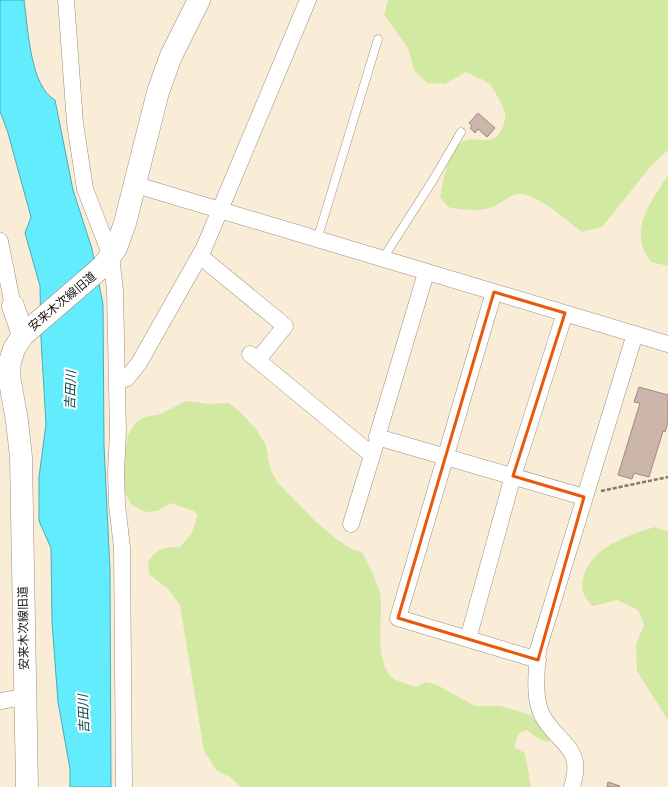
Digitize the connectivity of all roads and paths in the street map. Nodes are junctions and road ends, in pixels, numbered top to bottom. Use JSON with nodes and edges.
{"nodes":[{"id":1,"x":66,"y":0,"type":"edge"},
{"id":2,"x":199,"y":0,"type":"edge"},
{"id":3,"x":308,"y":0,"type":"edge"},
{"id":4,"x":378,"y":39,"type":"dead end"},
{"id":5,"x":461,"y":132,"type":"dead end"},
{"id":6,"x":133,"y":184,"type":"junction"},
{"id":7,"x":220,"y":211,"type":"junction"},
{"id":8,"x":318,"y":240,"type":"junction"},
{"id":9,"x":0,"y":241,"type":"edge"},
{"id":10,"x":200,"y":256,"type":"junction"},
{"id":11,"x":382,"y":260,"type":"junction"},
{"id":12,"x":107,"y":261,"type":"junction"},
{"id":13,"x":426,"y":273,"type":"junction"},
{"id":14,"x":494,"y":292,"type":"junction"},
{"id":15,"x":14,"y":306,"type":"joint"},
{"id":16,"x":565,"y":313,"type":"junction"},
{"id":17,"x":25,"y":332,"type":"junction"},
{"id":18,"x":635,"y":334,"type":"junction"},
{"id":19,"x":668,"y":344,"type":"edge"},
{"id":20,"x":5,"y":376,"type":"edge"},
{"id":21,"x":117,"y":382,"type":"junction"},
{"id":22,"x":377,"y":436,"type":"junction"},
{"id":23,"x":372,"y":455,"type":"junction"},
{"id":24,"x":446,"y":457,"type":"junction"},
{"id":25,"x":513,"y":476,"type":"junction"},
{"id":26,"x":668,"y":478,"type":"edge"},
{"id":27,"x":584,"y":497,"type":"junction"},
{"id":28,"x":351,"y":524,"type":"dead end"},
{"id":29,"x":468,"y":639,"type":"junction"},
{"id":30,"x":538,"y":660,"type":"junction"},
{"id":31,"x":24,"y":697,"type":"junction"},
{"id":32,"x":0,"y":701,"type":"edge"},
{"id":33,"x":27,"y":787,"type":"edge"},
{"id":34,"x":124,"y":787,"type":"edge"},
{"id":35,"x":572,"y":787,"type":"edge"}],
"edges":[{"from":1,"to":12,"type":"street"},
{"from":2,"to":6,"type":"street","name":"安来木次線旧道"},
{"from":3,"to":7,"type":"street"},
{"from":4,"to":8,"type":"lane"},
{"from":5,"to":11,"type":"lane"},
{"from":6,"to":7,"type":"street"},
{"from":6,"to":12,"type":"street","name":"安来木次線旧道"},
{"from":7,"to":8,"type":"street"},
{"from":7,"to":10,"type":"street"},
{"from":8,"to":11,"type":"street"},
{"from":9,"to":15,"type":"street"},
{"from":10,"to":21,"type":"street"},
{"from":10,"to":23,"type":"street"},
{"from":11,"to":13,"type":"street"},
{"from":12,"to":17,"type":"street","name":"安来木次線旧道"},
{"from":12,"to":21,"type":"street"},
{"from":13,"to":14,"type":"street"},
{"from":13,"to":22,"type":"street"},
{"from":14,"to":16,"type":"street"},
{"from":14,"to":24,"type":"street"},
{"from":15,"to":17,"type":"street"},
{"from":16,"to":18,"type":"street"},
{"from":16,"to":25,"type":"street"},
{"from":17,"to":20,"type":"street","name":"安来木次線旧道"},
{"from":18,"to":19,"type":"street"},
{"from":18,"to":27,"type":"street"},
{"from":20,"to":31,"type":"street","name":"安来木次線旧道"},
{"from":21,"to":34,"type":"street"},
{"from":22,"to":23,"type":"street"},
{"from":22,"to":24,"type":"street"},
{"from":23,"to":28,"type":"street"},
{"from":24,"to":25,"type":"street"},
{"from":24,"to":29,"type":"street"},
{"from":25,"to":27,"type":"street"},
{"from":25,"to":29,"type":"street"},
{"from":26,"to":27,"type":"path"},
{"from":27,"to":30,"type":"street"},
{"from":29,"to":30,"type":"street"},
{"from":30,"to":35,"type":"street"},
{"from":31,"to":32,"type":"street"},
{"from":31,"to":33,"type":"street","name":"安来木次線旧道"}]}
